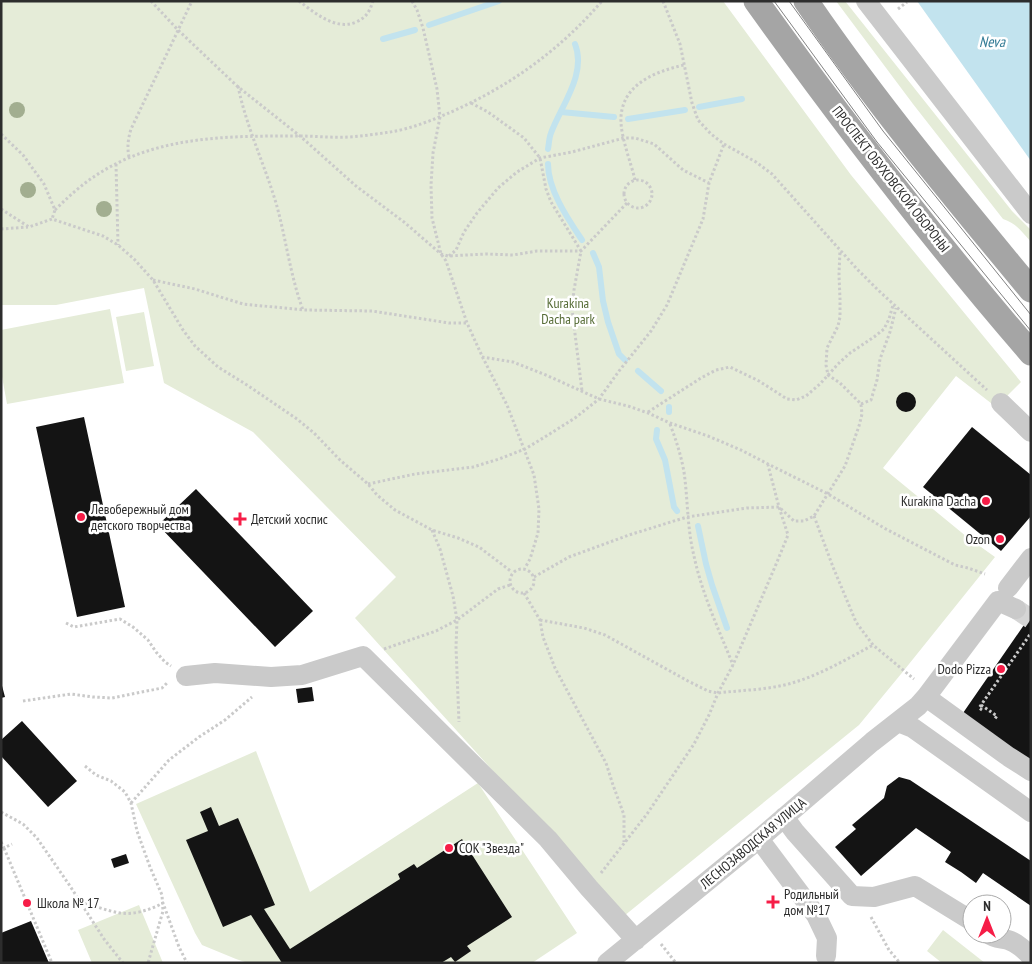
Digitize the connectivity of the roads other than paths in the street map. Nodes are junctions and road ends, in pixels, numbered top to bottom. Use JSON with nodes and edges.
{"nodes":[{"id":1,"x":756,"y":1,"type":"edge"},
{"id":2,"x":806,"y":1,"type":"edge"},
{"id":3,"x":866,"y":1,"type":"edge"},
{"id":4,"x":1031,"y":214,"type":"edge"},
{"id":5,"x":1008,"y":263,"type":"junction"},
{"id":6,"x":1031,"y":276,"type":"edge"},
{"id":7,"x":1031,"y":290,"type":"edge"},
{"id":8,"x":1031,"y":354,"type":"edge"},
{"id":9,"x":1000,"y":403,"type":"road end"},
{"id":10,"x":1031,"y":432,"type":"edge"},
{"id":11,"x":1031,"y":558,"type":"edge"},
{"id":12,"x":1008,"y":588,"type":"dead end"},
{"id":13,"x":1016,"y":609,"type":"tunnel mouth"},
{"id":14,"x":186,"y":676,"type":"road end"},
{"id":15,"x":926,"y":697,"type":"junction"},
{"id":16,"x":898,"y":722,"type":"junction"},
{"id":17,"x":1031,"y":770,"type":"edge"},
{"id":18,"x":1031,"y":812,"type":"edge"},
{"id":19,"x":784,"y":817,"type":"junction"},
{"id":20,"x":759,"y":839,"type":"junction"},
{"id":21,"x":962,"y":915,"type":"edge"},
{"id":22,"x":636,"y":940,"type":"junction"},
{"id":23,"x":1012,"y":941,"type":"edge"},
{"id":24,"x":1031,"y":957,"type":"edge"},
{"id":25,"x":825,"y":960,"type":"edge"},
{"id":26,"x":607,"y":963,"type":"edge"}],
"edges":[{"from":1,"to":8,"type":"main road","name":"ПРОСПЕКТ ОБУХОВСКОЙ ОБОРОНЫ"},
{"from":2,"to":5,"type":"main road"},
{"from":3,"to":4,"type":"street"},
{"from":5,"to":6,"type":"street"},
{"from":5,"to":7,"type":"main road"},
{"from":9,"to":10,"type":"street"},
{"from":11,"to":12,"type":"street"},
{"from":13,"to":15,"type":"street","name":"ЛЕСНОЗАВОДСКАЯ УЛИЦА"},
{"from":14,"to":22,"type":"street"},
{"from":15,"to":16,"type":"street","name":"ЛЕСНОЗАВОДСКАЯ УЛИЦА"},
{"from":15,"to":17,"type":"street"},
{"from":16,"to":18,"type":"street"},
{"from":16,"to":19,"type":"street","name":"ЛЕСНОЗАВОДСКАЯ УЛИЦА"},
{"from":19,"to":20,"type":"street","name":"ЛЕСНОЗАВОДСКАЯ УЛИЦА"},
{"from":19,"to":21,"type":"street"},
{"from":20,"to":22,"type":"street","name":"ЛЕСНОЗАВОДСКАЯ УЛИЦА"},
{"from":20,"to":25,"type":"street"},
{"from":22,"to":26,"type":"street","name":"ЛЕСНОЗАВОДСКАЯ УЛИЦА"},
{"from":23,"to":24,"type":"street"}]}
